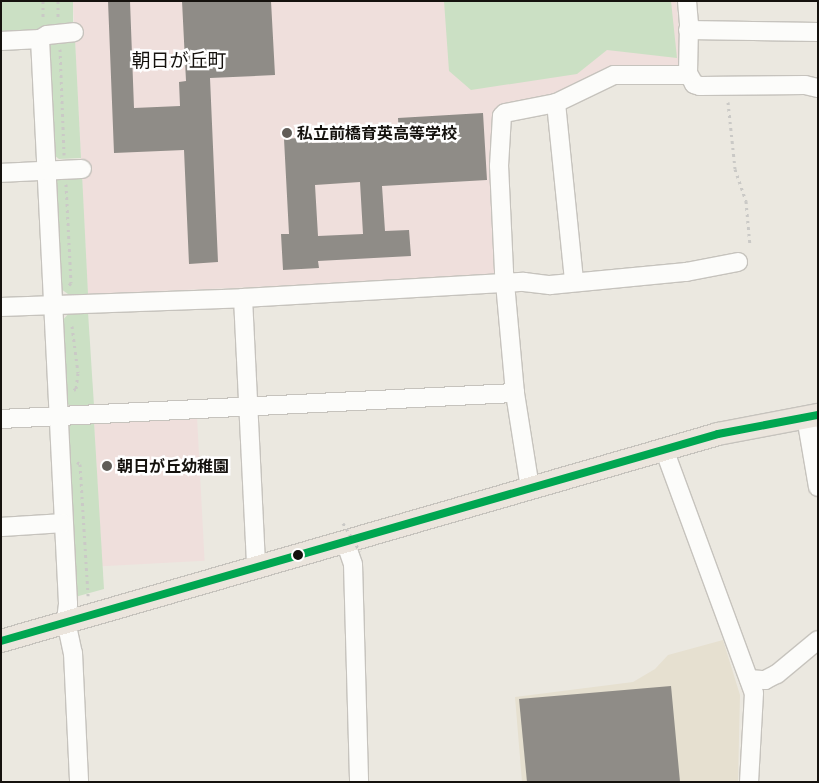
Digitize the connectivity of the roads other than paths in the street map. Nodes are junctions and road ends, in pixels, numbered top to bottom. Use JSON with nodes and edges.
{"nodes":[{"id":1,"x":687,"y":1,"type":"edge"},
{"id":2,"x":688,"y":30,"type":"junction"},
{"id":3,"x":818,"y":32,"type":"edge"},
{"id":4,"x":66,"y":33,"type":"road end"},
{"id":5,"x":40,"y":39,"type":"junction"},
{"id":6,"x":1,"y":41,"type":"edge"},
{"id":7,"x":688,"y":73,"type":"junction"},
{"id":8,"x":818,"y":88,"type":"edge"},
{"id":9,"x":556,"y":103,"type":"junction"},
{"id":10,"x":73,"y":169,"type":"road end"},
{"id":11,"x":47,"y":170,"type":"junction"},
{"id":12,"x":1,"y":173,"type":"edge"},
{"id":13,"x":738,"y":262,"type":"dead end"},
{"id":14,"x":574,"y":281,"type":"junction"},
{"id":15,"x":507,"y":284,"type":"junction"},
{"id":16,"x":244,"y":298,"type":"junction"},
{"id":17,"x":52,"y":304,"type":"junction"},
{"id":18,"x":1,"y":307,"type":"edge"},
{"id":19,"x":515,"y":394,"type":"junction"},
{"id":20,"x":248,"y":407,"type":"junction"},
{"id":21,"x":57,"y":416,"type":"junction"},
{"id":22,"x":812,"y":416,"type":"edge"},
{"id":23,"x":1,"y":420,"type":"edge"},
{"id":24,"x":664,"y":449,"type":"junction"},
{"id":25,"x":818,"y":487,"type":"edge"},
{"id":26,"x":530,"y":488,"type":"junction"},
{"id":27,"x":63,"y":523,"type":"junction"},
{"id":28,"x":1,"y":526,"type":"edge"},
{"id":29,"x":349,"y":538,"type":"junction"},
{"id":30,"x":256,"y":567,"type":"junction"},
{"id":31,"x":66,"y":621,"type":"junction"},
{"id":32,"x":818,"y":640,"type":"edge"},
{"id":33,"x":1,"y":641,"type":"edge"},
{"id":34,"x":749,"y":680,"type":"junction"},
{"id":35,"x":79,"y":782,"type":"edge"},
{"id":36,"x":358,"y":782,"type":"edge"},
{"id":37,"x":749,"y":782,"type":"edge"}],
"edges":[{"from":1,"to":2,"type":"street"},
{"from":2,"to":3,"type":"street"},
{"from":2,"to":7,"type":"street"},
{"from":4,"to":5,"type":"street"},
{"from":5,"to":6,"type":"street"},
{"from":5,"to":11,"type":"street"},
{"from":7,"to":8,"type":"street"},
{"from":7,"to":9,"type":"street"},
{"from":9,"to":14,"type":"street"},
{"from":9,"to":15,"type":"street"},
{"from":10,"to":11,"type":"street"},
{"from":11,"to":12,"type":"street"},
{"from":11,"to":17,"type":"street"},
{"from":13,"to":14,"type":"street"},
{"from":14,"to":15,"type":"street"},
{"from":15,"to":16,"type":"street"},
{"from":15,"to":19,"type":"street"},
{"from":16,"to":17,"type":"street"},
{"from":16,"to":20,"type":"street"},
{"from":17,"to":18,"type":"street"},
{"from":17,"to":21,"type":"street"},
{"from":19,"to":20,"type":"street"},
{"from":19,"to":26,"type":"street"},
{"from":20,"to":21,"type":"street"},
{"from":20,"to":30,"type":"street"},
{"from":21,"to":23,"type":"street"},
{"from":21,"to":27,"type":"street"},
{"from":22,"to":24,"type":"main road"},
{"from":22,"to":25,"type":"street"},
{"from":24,"to":26,"type":"main road"},
{"from":24,"to":34,"type":"street"},
{"from":26,"to":29,"type":"main road"},
{"from":27,"to":28,"type":"street"},
{"from":27,"to":31,"type":"street"},
{"from":29,"to":30,"type":"main road"},
{"from":29,"to":36,"type":"street"},
{"from":30,"to":31,"type":"main road"},
{"from":31,"to":33,"type":"main road"},
{"from":31,"to":35,"type":"street"},
{"from":32,"to":34,"type":"street"},
{"from":34,"to":37,"type":"street"}]}
